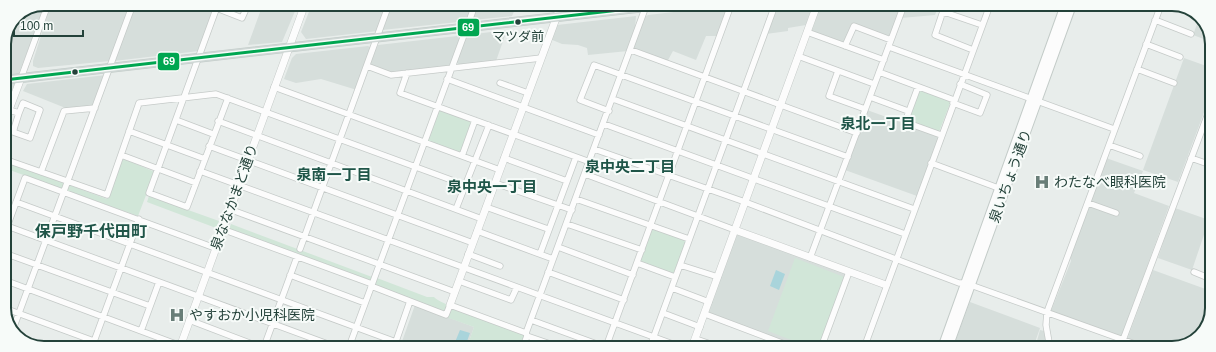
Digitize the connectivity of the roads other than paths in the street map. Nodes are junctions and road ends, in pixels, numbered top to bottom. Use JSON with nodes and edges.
{"nodes":[{"id":1,"x":45,"y":11,"type":"edge"},
{"id":2,"x":130,"y":11,"type":"edge"},
{"id":3,"x":215,"y":11,"type":"edge"},
{"id":4,"x":227,"y":11,"type":"edge"},
{"id":5,"x":246,"y":11,"type":"edge"},
{"id":6,"x":303,"y":11,"type":"edge"},
{"id":7,"x":387,"y":11,"type":"edge"},
{"id":8,"x":472,"y":11,"type":"edge"},
{"id":9,"x":558,"y":11,"type":"edge"},
{"id":10,"x":608,"y":11,"type":"edge"},
{"id":11,"x":644,"y":11,"type":"edge"},
{"id":12,"x":729,"y":11,"type":"edge"},
{"id":13,"x":773,"y":11,"type":"edge"},
{"id":14,"x":815,"y":11,"type":"edge"},
{"id":15,"x":902,"y":11,"type":"edge"},
{"id":16,"x":988,"y":11,"type":"edge"},
{"id":17,"x":1063,"y":11,"type":"edge"},
{"id":18,"x":1070,"y":11,"type":"edge"},
{"id":19,"x":1159,"y":11,"type":"edge"},
{"id":20,"x":555,"y":18,"type":"junction"},
{"id":21,"x":1155,"y":20,"type":"junction"},
{"id":22,"x":982,"y":25,"type":"junction"},
{"id":23,"x":466,"y":28,"type":"junction"},
{"id":24,"x":807,"y":32,"type":"junction"},
{"id":25,"x":1192,"y":34,"type":"dead end"},
{"id":26,"x":378,"y":38,"type":"junction"},
{"id":27,"x":891,"y":40,"type":"junction"},
{"id":28,"x":1146,"y":44,"type":"junction"},
{"id":29,"x":845,"y":46,"type":"junction"},
{"id":30,"x":889,"y":47,"type":"junction"},
{"id":31,"x":290,"y":48,"type":"junction"},
{"id":32,"x":631,"y":50,"type":"junction"},
{"id":33,"x":973,"y":50,"type":"junction"},
{"id":34,"x":798,"y":56,"type":"junction"},
{"id":35,"x":1180,"y":57,"type":"dead end"},
{"id":36,"x":198,"y":58,"type":"junction"},
{"id":37,"x":541,"y":58,"type":"junction"},
{"id":38,"x":884,"y":60,"type":"junction"},
{"id":39,"x":367,"y":66,"type":"junction"},
{"id":40,"x":110,"y":68,"type":"junction"},
{"id":41,"x":452,"y":68,"type":"junction"},
{"id":42,"x":1137,"y":69,"type":"junction"},
{"id":43,"x":838,"y":71,"type":"junction"},
{"id":44,"x":879,"y":72,"type":"junction"},
{"id":45,"x":407,"y":73,"type":"junction"},
{"id":46,"x":622,"y":75,"type":"junction"},
{"id":47,"x":964,"y":75,"type":"junction"},
{"id":48,"x":21,"y":78,"type":"junction"},
{"id":49,"x":705,"y":78,"type":"junction"},
{"id":50,"x":11,"y":79,"type":"edge"},
{"id":51,"x":447,"y":79,"type":"junction"},
{"id":52,"x":500,"y":83,"type":"dead end"},
{"id":53,"x":1174,"y":83,"type":"dead end"},
{"id":54,"x":874,"y":84,"type":"junction"},
{"id":55,"x":960,"y":84,"type":"junction"},
{"id":56,"x":918,"y":87,"type":"junction"},
{"id":57,"x":274,"y":88,"type":"junction"},
{"id":58,"x":743,"y":92,"type":"junction"},
{"id":59,"x":528,"y":93,"type":"junction"},
{"id":60,"x":184,"y":97,"type":"junction"},
{"id":61,"x":870,"y":97,"type":"junction"},
{"id":62,"x":228,"y":98,"type":"junction"},
{"id":63,"x":613,"y":99,"type":"junction"},
{"id":64,"x":1034,"y":101,"type":"junction"},
{"id":65,"x":696,"y":102,"type":"junction"},
{"id":66,"x":954,"y":102,"type":"junction"},
{"id":67,"x":11,"y":105,"type":"edge"},
{"id":68,"x":780,"y":105,"type":"junction"},
{"id":69,"x":437,"y":107,"type":"junction"},
{"id":70,"x":523,"y":107,"type":"junction"},
{"id":71,"x":95,"y":108,"type":"junction"},
{"id":72,"x":865,"y":109,"type":"junction"},
{"id":73,"x":11,"y":111,"type":"edge"},
{"id":74,"x":609,"y":111,"type":"junction"},
{"id":75,"x":908,"y":111,"type":"junction"},
{"id":76,"x":265,"y":112,"type":"junction"},
{"id":77,"x":19,"y":113,"type":"junction"},
{"id":78,"x":349,"y":115,"type":"junction"},
{"id":79,"x":734,"y":116,"type":"junction"},
{"id":80,"x":176,"y":120,"type":"junction"},
{"id":81,"x":475,"y":120,"type":"junction"},
{"id":82,"x":218,"y":121,"type":"junction"},
{"id":83,"x":1205,"y":121,"type":"edge"},
{"id":84,"x":604,"y":124,"type":"junction"},
{"id":85,"x":489,"y":125,"type":"junction"},
{"id":86,"x":687,"y":126,"type":"junction"},
{"id":87,"x":11,"y":128,"type":"edge"},
{"id":88,"x":772,"y":129,"type":"junction"},
{"id":89,"x":1114,"y":129,"type":"junction"},
{"id":90,"x":14,"y":130,"type":"junction"},
{"id":91,"x":129,"y":131,"type":"junction"},
{"id":92,"x":213,"y":134,"type":"junction"},
{"id":93,"x":513,"y":134,"type":"junction"},
{"id":94,"x":857,"y":134,"type":"junction"},
{"id":95,"x":599,"y":135,"type":"junction"},
{"id":96,"x":941,"y":135,"type":"junction"},
{"id":97,"x":256,"y":136,"type":"junction"},
{"id":98,"x":340,"y":139,"type":"junction"},
{"id":99,"x":725,"y":141,"type":"junction"},
{"id":100,"x":424,"y":142,"type":"junction"},
{"id":101,"x":166,"y":144,"type":"junction"},
{"id":102,"x":1109,"y":144,"type":"junction"},
{"id":103,"x":209,"y":146,"type":"junction"},
{"id":104,"x":594,"y":149,"type":"junction"},
{"id":105,"x":678,"y":150,"type":"junction"},
{"id":106,"x":763,"y":154,"type":"junction"},
{"id":107,"x":121,"y":155,"type":"junction"},
{"id":108,"x":462,"y":156,"type":"junction"},
{"id":109,"x":1140,"y":156,"type":"dead end"},
{"id":110,"x":576,"y":157,"type":"junction"},
{"id":111,"x":504,"y":158,"type":"junction"},
{"id":112,"x":848,"y":158,"type":"junction"},
{"id":113,"x":1191,"y":158,"type":"junction"},
{"id":114,"x":205,"y":159,"type":"junction"},
{"id":115,"x":11,"y":161,"type":"edge"},
{"id":116,"x":247,"y":161,"type":"junction"},
{"id":117,"x":475,"y":161,"type":"junction"},
{"id":118,"x":590,"y":162,"type":"junction"},
{"id":119,"x":331,"y":163,"type":"junction"},
{"id":120,"x":931,"y":163,"type":"junction"},
{"id":121,"x":1205,"y":164,"type":"edge"},
{"id":122,"x":717,"y":165,"type":"junction"},
{"id":123,"x":415,"y":167,"type":"junction"},
{"id":124,"x":157,"y":168,"type":"junction"},
{"id":125,"x":500,"y":170,"type":"junction"},
{"id":126,"x":200,"y":171,"type":"junction"},
{"id":127,"x":41,"y":172,"type":"junction"},
{"id":128,"x":585,"y":174,"type":"junction"},
{"id":129,"x":669,"y":175,"type":"junction"},
{"id":130,"x":754,"y":179,"type":"junction"},
{"id":131,"x":67,"y":181,"type":"junction"},
{"id":132,"x":567,"y":181,"type":"junction"},
{"id":133,"x":495,"y":182,"type":"junction"},
{"id":134,"x":839,"y":182,"type":"junction"},
{"id":135,"x":196,"y":183,"type":"junction"},
{"id":136,"x":238,"y":185,"type":"junction"},
{"id":137,"x":465,"y":185,"type":"junction"},
{"id":138,"x":322,"y":188,"type":"junction"},
{"id":139,"x":708,"y":189,"type":"junction"},
{"id":140,"x":1002,"y":190,"type":"junction"},
{"id":141,"x":406,"y":191,"type":"junction"},
{"id":142,"x":64,"y":192,"type":"junction"},
{"id":143,"x":576,"y":199,"type":"junction"},
{"id":144,"x":16,"y":202,"type":"junction"},
{"id":145,"x":659,"y":202,"type":"junction"},
{"id":146,"x":745,"y":202,"type":"junction"},
{"id":147,"x":1088,"y":203,"type":"junction"},
{"id":148,"x":558,"y":205,"type":"junction"},
{"id":149,"x":830,"y":206,"type":"junction"},
{"id":150,"x":486,"y":207,"type":"junction"},
{"id":151,"x":230,"y":209,"type":"junction"},
{"id":152,"x":456,"y":209,"type":"junction"},
{"id":153,"x":914,"y":209,"type":"junction"},
{"id":154,"x":572,"y":210,"type":"junction"},
{"id":155,"x":313,"y":212,"type":"junction"},
{"id":156,"x":1116,"y":213,"type":"dead end"},
{"id":157,"x":11,"y":215,"type":"edge"},
{"id":158,"x":397,"y":215,"type":"junction"},
{"id":159,"x":55,"y":216,"type":"junction"},
{"id":160,"x":698,"y":216,"type":"junction"},
{"id":161,"x":139,"y":219,"type":"junction"},
{"id":162,"x":482,"y":219,"type":"junction"},
{"id":163,"x":567,"y":224,"type":"junction"},
{"id":164,"x":651,"y":226,"type":"junction"},
{"id":165,"x":11,"y":228,"type":"edge"},
{"id":166,"x":222,"y":229,"type":"junction"},
{"id":167,"x":548,"y":229,"type":"junction"},
{"id":168,"x":735,"y":230,"type":"junction"},
{"id":169,"x":477,"y":231,"type":"junction"},
{"id":170,"x":820,"y":231,"type":"junction"},
{"id":171,"x":905,"y":234,"type":"junction"},
{"id":172,"x":304,"y":237,"type":"junction"},
{"id":173,"x":689,"y":239,"type":"junction"},
{"id":174,"x":388,"y":240,"type":"junction"},
{"id":175,"x":46,"y":241,"type":"junction"},
{"id":176,"x":473,"y":243,"type":"junction"},
{"id":177,"x":130,"y":244,"type":"junction"},
{"id":178,"x":558,"y":247,"type":"junction"},
{"id":179,"x":215,"y":248,"type":"junction"},
{"id":180,"x":300,"y":249,"type":"dead end"},
{"id":181,"x":642,"y":250,"type":"junction"},
{"id":182,"x":468,"y":254,"type":"junction"},
{"id":183,"x":540,"y":254,"type":"junction"},
{"id":184,"x":11,"y":256,"type":"edge"},
{"id":185,"x":297,"y":257,"type":"junction"},
{"id":186,"x":810,"y":258,"type":"junction"},
{"id":187,"x":553,"y":259,"type":"junction"},
{"id":188,"x":896,"y":259,"type":"junction"},
{"id":189,"x":637,"y":263,"type":"junction"},
{"id":190,"x":379,"y":264,"type":"junction"},
{"id":191,"x":37,"y":265,"type":"junction"},
{"id":192,"x":680,"y":265,"type":"junction"},
{"id":193,"x":500,"y":266,"type":"dead end"},
{"id":194,"x":121,"y":268,"type":"junction"},
{"id":195,"x":464,"y":268,"type":"junction"},
{"id":196,"x":207,"y":272,"type":"junction"},
{"id":197,"x":548,"y":272,"type":"junction"},
{"id":198,"x":849,"y":272,"type":"junction"},
{"id":199,"x":1194,"y":272,"type":"dead end"},
{"id":200,"x":290,"y":275,"type":"junction"},
{"id":201,"x":633,"y":275,"type":"junction"},
{"id":202,"x":675,"y":277,"type":"junction"},
{"id":203,"x":1205,"y":277,"type":"edge"},
{"id":204,"x":718,"y":278,"type":"junction"},
{"id":205,"x":459,"y":281,"type":"junction"},
{"id":206,"x":11,"y":282,"type":"edge"},
{"id":207,"x":160,"y":282,"type":"junction"},
{"id":208,"x":968,"y":284,"type":"junction"},
{"id":209,"x":372,"y":285,"type":"junction"},
{"id":210,"x":886,"y":285,"type":"junction"},
{"id":211,"x":517,"y":287,"type":"junction"},
{"id":212,"x":28,"y":288,"type":"junction"},
{"id":213,"x":672,"y":288,"type":"junction"},
{"id":214,"x":112,"y":292,"type":"junction"},
{"id":215,"x":455,"y":292,"type":"junction"},
{"id":216,"x":198,"y":296,"type":"junction"},
{"id":217,"x":539,"y":296,"type":"junction"},
{"id":218,"x":281,"y":300,"type":"junction"},
{"id":219,"x":624,"y":300,"type":"junction"},
{"id":220,"x":410,"y":301,"type":"junction"},
{"id":221,"x":709,"y":302,"type":"junction"},
{"id":222,"x":365,"y":303,"type":"junction"},
{"id":223,"x":450,"y":305,"type":"junction"},
{"id":224,"x":150,"y":306,"type":"junction"},
{"id":225,"x":11,"y":310,"type":"edge"},
{"id":226,"x":1047,"y":312,"type":"junction"},
{"id":227,"x":19,"y":313,"type":"junction"},
{"id":228,"x":663,"y":313,"type":"junction"},
{"id":229,"x":705,"y":314,"type":"junction"},
{"id":230,"x":104,"y":316,"type":"junction"},
{"id":231,"x":189,"y":320,"type":"junction"},
{"id":232,"x":531,"y":320,"type":"junction"},
{"id":233,"x":15,"y":323,"type":"edge"},
{"id":234,"x":272,"y":323,"type":"junction"},
{"id":235,"x":615,"y":323,"type":"junction"},
{"id":236,"x":356,"y":327,"type":"junction"},
{"id":237,"x":700,"y":327,"type":"junction"},
{"id":238,"x":141,"y":331,"type":"junction"},
{"id":239,"x":527,"y":334,"type":"junction"},
{"id":240,"x":653,"y":337,"type":"junction"},
{"id":241,"x":696,"y":339,"type":"joint"},
{"id":242,"x":1123,"y":340,"type":"junction"},
{"id":243,"x":86,"y":341,"type":"edge"},
{"id":244,"x":94,"y":341,"type":"edge"},
{"id":245,"x":168,"y":341,"type":"edge"},
{"id":246,"x":183,"y":341,"type":"edge"},
{"id":247,"x":244,"y":341,"type":"edge"},
{"id":248,"x":266,"y":341,"type":"edge"},
{"id":249,"x":320,"y":341,"type":"edge"},
{"id":250,"x":351,"y":341,"type":"edge"},
{"id":251,"x":388,"y":341,"type":"edge"},
{"id":252,"x":396,"y":341,"type":"edge"},
{"id":253,"x":525,"y":341,"type":"edge"},
{"id":254,"x":544,"y":341,"type":"edge"},
{"id":255,"x":589,"y":341,"type":"edge"},
{"id":256,"x":608,"y":341,"type":"edge"},
{"id":257,"x":652,"y":341,"type":"edge"},
{"id":258,"x":664,"y":341,"type":"edge"},
{"id":259,"x":702,"y":341,"type":"edge"},
{"id":260,"x":769,"y":341,"type":"edge"},
{"id":261,"x":824,"y":341,"type":"edge"},
{"id":262,"x":866,"y":341,"type":"edge"},
{"id":263,"x":945,"y":341,"type":"edge"},
{"id":264,"x":950,"y":341,"type":"edge"},
{"id":265,"x":1049,"y":341,"type":"edge"},
{"id":266,"x":1126,"y":341,"type":"edge"}],
"edges":[{"from":1,"to":48,"type":"street"},
{"from":2,"to":40,"type":"street"},
{"from":3,"to":36,"type":"street"},
{"from":4,"to":5,"type":"street"},
{"from":6,"to":31,"type":"street","name":"泉ななかまど通り"},
{"from":7,"to":26,"type":"street"},
{"from":8,"to":23,"type":"street"},
{"from":9,"to":20,"type":"street"},
{"from":10,"to":20,"type":"main road"},
{"from":11,"to":32,"type":"street"},
{"from":12,"to":49,"type":"street"},
{"from":13,"to":58,"type":"street"},
{"from":14,"to":24,"type":"street"},
{"from":15,"to":27,"type":"street"},
{"from":16,"to":22,"type":"street"},
{"from":17,"to":64,"type":"main road","name":"泉いちょう通り"},
{"from":18,"to":64,"type":"main road","name":"泉いちょう通り"},
{"from":19,"to":21,"type":"street"},
{"from":20,"to":23,"type":"main road"},
{"from":20,"to":37,"type":"street"},
{"from":21,"to":25,"type":"street"},
{"from":21,"to":28,"type":"street"},
{"from":22,"to":33,"type":"street"},
{"from":22,"to":33,"type":"street"},
{"from":23,"to":26,"type":"main road"},
{"from":23,"to":41,"type":"street"},
{"from":24,"to":29,"type":"street"},
{"from":24,"to":34,"type":"street"},
{"from":26,"to":31,"type":"main road"},
{"from":26,"to":39,"type":"street"},
{"from":27,"to":29,"type":"street"},
{"from":27,"to":30,"type":"street"},
{"from":28,"to":35,"type":"street"},
{"from":28,"to":42,"type":"street"},
{"from":29,"to":38,"type":"street"},
{"from":30,"to":38,"type":"street"},
{"from":30,"to":47,"type":"street"},
{"from":31,"to":36,"type":"main road"},
{"from":31,"to":57,"type":"street","name":"泉ななかまど通り"},
{"from":32,"to":46,"type":"street"},
{"from":32,"to":49,"type":"street"},
{"from":33,"to":47,"type":"street"},
{"from":34,"to":43,"type":"street"},
{"from":34,"to":68,"type":"street"},
{"from":36,"to":40,"type":"main road"},
{"from":36,"to":60,"type":"street"},
{"from":37,"to":41,"type":"street"},
{"from":37,"to":59,"type":"street"},
{"from":38,"to":44,"type":"street"},
{"from":39,"to":45,"type":"street"},
{"from":39,"to":78,"type":"street"},
{"from":40,"to":48,"type":"main road"},
{"from":40,"to":71,"type":"street"},
{"from":41,"to":45,"type":"street"},
{"from":41,"to":51,"type":"street"},
{"from":42,"to":53,"type":"street"},
{"from":42,"to":89,"type":"street"},
{"from":43,"to":54,"type":"street"},
{"from":43,"to":72,"type":"street"},
{"from":44,"to":54,"type":"street"},
{"from":44,"to":56,"type":"street"},
{"from":45,"to":69,"type":"street"},
{"from":46,"to":63,"type":"street"},
{"from":46,"to":65,"type":"street"},
{"from":46,"to":74,"type":"street"},
{"from":47,"to":55,"type":"street"},
{"from":47,"to":64,"type":"street"},
{"from":48,"to":50,"type":"main road"},
{"from":48,"to":67,"type":"street"},
{"from":49,"to":58,"type":"street"},
{"from":49,"to":65,"type":"street"},
{"from":51,"to":69,"type":"street"},
{"from":51,"to":70,"type":"street"},
{"from":52,"to":59,"type":"street"},
{"from":54,"to":61,"type":"street"},
{"from":55,"to":66,"type":"street"},
{"from":55,"to":66,"type":"street"},
{"from":56,"to":66,"type":"street"},
{"from":56,"to":75,"type":"street"},
{"from":57,"to":76,"type":"street","name":"泉ななかまど通り"},
{"from":57,"to":78,"type":"street"},
{"from":58,"to":68,"type":"street"},
{"from":58,"to":79,"type":"street"},
{"from":59,"to":70,"type":"street"},
{"from":60,"to":62,"type":"street"},
{"from":60,"to":80,"type":"street"},
{"from":60,"to":91,"type":"street"},
{"from":61,"to":72,"type":"street"},
{"from":61,"to":75,"type":"street"},
{"from":62,"to":76,"type":"street"},
{"from":62,"to":82,"type":"street"},
{"from":63,"to":74,"type":"street"},
{"from":63,"to":86,"type":"street"},
{"from":64,"to":89,"type":"street"},
{"from":64,"to":140,"type":"main road","name":"泉いちょう通り"},
{"from":65,"to":79,"type":"street"},
{"from":65,"to":86,"type":"street"},
{"from":66,"to":96,"type":"street"},
{"from":68,"to":88,"type":"street"},
{"from":68,"to":94,"type":"street"},
{"from":69,"to":81,"type":"street"},
{"from":69,"to":100,"type":"street"},
{"from":70,"to":93,"type":"street"},
{"from":70,"to":95,"type":"street"},
{"from":71,"to":127,"type":"street"},
{"from":71,"to":131,"type":"street"},
{"from":72,"to":94,"type":"street"},
{"from":73,"to":77,"type":"street"},
{"from":74,"to":84,"type":"street"},
{"from":75,"to":96,"type":"street"},
{"from":76,"to":97,"type":"street","name":"泉ななかまど通り"},
{"from":76,"to":98,"type":"street"},
{"from":77,"to":90,"type":"street"},
{"from":77,"to":90,"type":"street"},
{"from":78,"to":98,"type":"street"},
{"from":78,"to":100,"type":"street"},
{"from":79,"to":88,"type":"street"},
{"from":79,"to":99,"type":"street"},
{"from":80,"to":92,"type":"street"},
{"from":80,"to":101,"type":"street"},
{"from":81,"to":85,"type":"street"},
{"from":81,"to":108,"type":"street"},
{"from":82,"to":92,"type":"street"},
{"from":82,"to":97,"type":"street"},
{"from":83,"to":113,"type":"street"},
{"from":84,"to":95,"type":"street"},
{"from":84,"to":105,"type":"street"},
{"from":85,"to":93,"type":"street"},
{"from":85,"to":117,"type":"street"},
{"from":86,"to":99,"type":"street"},
{"from":86,"to":105,"type":"street"},
{"from":87,"to":90,"type":"street"},
{"from":88,"to":106,"type":"street"},
{"from":88,"to":112,"type":"street"},
{"from":89,"to":102,"type":"street"},
{"from":91,"to":101,"type":"street"},
{"from":91,"to":107,"type":"street"},
{"from":92,"to":103,"type":"street"},
{"from":93,"to":110,"type":"street"},
{"from":93,"to":111,"type":"street"},
{"from":94,"to":112,"type":"street"},
{"from":95,"to":104,"type":"street"},
{"from":96,"to":120,"type":"street"},
{"from":97,"to":116,"type":"street","name":"泉ななかまど通り"},
{"from":97,"to":119,"type":"street"},
{"from":98,"to":119,"type":"street"},
{"from":98,"to":123,"type":"street"},
{"from":99,"to":106,"type":"street"},
{"from":99,"to":122,"type":"street"},
{"from":100,"to":108,"type":"street"},
{"from":100,"to":123,"type":"street"},
{"from":101,"to":114,"type":"street"},
{"from":101,"to":124,"type":"street"},
{"from":102,"to":109,"type":"street"},
{"from":102,"to":147,"type":"street"},
{"from":103,"to":114,"type":"street"},
{"from":103,"to":116,"type":"street"},
{"from":104,"to":118,"type":"street"},
{"from":104,"to":129,"type":"street"},
{"from":105,"to":122,"type":"street"},
{"from":105,"to":129,"type":"street"},
{"from":106,"to":130,"type":"street"},
{"from":106,"to":134,"type":"street"},
{"from":107,"to":124,"type":"street"},
{"from":107,"to":131,"type":"street"},
{"from":108,"to":117,"type":"street"},
{"from":110,"to":118,"type":"street"},
{"from":110,"to":132,"type":"street"},
{"from":111,"to":125,"type":"street"},
{"from":111,"to":132,"type":"street"},
{"from":112,"to":134,"type":"street"},
{"from":113,"to":121,"type":"street"},
{"from":113,"to":242,"type":"street"},
{"from":114,"to":126,"type":"street"},
{"from":115,"to":127,"type":"street"},
{"from":116,"to":136,"type":"street","name":"泉ななかまど通り"},
{"from":116,"to":138,"type":"street"},
{"from":117,"to":125,"type":"street"},
{"from":117,"to":137,"type":"street"},
{"from":118,"to":128,"type":"street"},
{"from":119,"to":138,"type":"street"},
{"from":119,"to":141,"type":"street"},
{"from":120,"to":140,"type":"street"},
{"from":120,"to":153,"type":"street"},
{"from":122,"to":130,"type":"street"},
{"from":122,"to":139,"type":"street"},
{"from":123,"to":137,"type":"street"},
{"from":123,"to":141,"type":"street"},
{"from":124,"to":135,"type":"street"},
{"from":124,"to":135,"type":"street"},
{"from":125,"to":133,"type":"street"},
{"from":126,"to":135,"type":"street"},
{"from":126,"to":136,"type":"street"},
{"from":127,"to":131,"type":"street"},
{"from":128,"to":143,"type":"street"},
{"from":128,"to":145,"type":"street"},
{"from":129,"to":139,"type":"street"},
{"from":129,"to":145,"type":"street"},
{"from":130,"to":146,"type":"street"},
{"from":130,"to":149,"type":"street"},
{"from":131,"to":142,"type":"street"},
{"from":132,"to":148,"type":"street"},
{"from":133,"to":148,"type":"street"},
{"from":133,"to":150,"type":"street"},
{"from":134,"to":149,"type":"street"},
{"from":134,"to":153,"type":"street"},
{"from":136,"to":151,"type":"street","name":"泉ななかまど通り"},
{"from":136,"to":155,"type":"street"},
{"from":137,"to":152,"type":"street"},
{"from":138,"to":155,"type":"street"},
{"from":138,"to":158,"type":"street"},
{"from":139,"to":146,"type":"street"},
{"from":139,"to":160,"type":"street"},
{"from":140,"to":208,"type":"main road","name":"泉いちょう通り"},
{"from":141,"to":152,"type":"street"},
{"from":141,"to":158,"type":"street"},
{"from":142,"to":144,"type":"street"},
{"from":142,"to":159,"type":"street"},
{"from":142,"to":161,"type":"street"},
{"from":143,"to":154,"type":"street"},
{"from":143,"to":164,"type":"street"},
{"from":144,"to":157,"type":"street"},
{"from":144,"to":159,"type":"street"},
{"from":145,"to":160,"type":"street"},
{"from":145,"to":164,"type":"street"},
{"from":146,"to":168,"type":"street"},
{"from":146,"to":170,"type":"street"},
{"from":147,"to":156,"type":"street"},
{"from":147,"to":226,"type":"street"},
{"from":148,"to":154,"type":"street"},
{"from":148,"to":167,"type":"street"},
{"from":149,"to":170,"type":"street"},
{"from":149,"to":171,"type":"street"},
{"from":150,"to":162,"type":"street"},
{"from":150,"to":167,"type":"street"},
{"from":151,"to":166,"type":"street","name":"泉ななかまど通り"},
{"from":151,"to":172,"type":"street"},
{"from":152,"to":162,"type":"street"},
{"from":153,"to":171,"type":"street"},
{"from":154,"to":163,"type":"street"},
{"from":155,"to":172,"type":"street"},
{"from":155,"to":174,"type":"street"},
{"from":158,"to":174,"type":"street"},
{"from":158,"to":176,"type":"street"},
{"from":159,"to":175,"type":"street"},
{"from":159,"to":177,"type":"street"},
{"from":160,"to":168,"type":"street"},
{"from":160,"to":173,"type":"street"},
{"from":161,"to":177,"type":"street"},
{"from":161,"to":179,"type":"street"},
{"from":162,"to":169,"type":"street"},
{"from":163,"to":178,"type":"street"},
{"from":163,"to":181,"type":"street"},
{"from":164,"to":173,"type":"street"},
{"from":164,"to":181,"type":"street"},
{"from":165,"to":175,"type":"street"},
{"from":166,"to":179,"type":"street","name":"泉ななかまど通り"},
{"from":166,"to":185,"type":"street"},
{"from":167,"to":183,"type":"street"},
{"from":168,"to":186,"type":"street"},
{"from":168,"to":204,"type":"street"},
{"from":169,"to":176,"type":"street"},
{"from":169,"to":183,"type":"street"},
{"from":170,"to":186,"type":"street"},
{"from":170,"to":188,"type":"street"},
{"from":171,"to":188,"type":"street"},
{"from":172,"to":180,"type":"street"},
{"from":172,"to":190,"type":"street"},
{"from":173,"to":192,"type":"street"},
{"from":174,"to":190,"type":"street"},
{"from":174,"to":195,"type":"street"},
{"from":175,"to":191,"type":"street"},
{"from":175,"to":194,"type":"street"},
{"from":176,"to":182,"type":"street"},
{"from":177,"to":194,"type":"street"},
{"from":177,"to":196,"type":"street"},
{"from":178,"to":187,"type":"street"},
{"from":178,"to":201,"type":"street"},
{"from":179,"to":196,"type":"street","name":"泉ななかまど通り"},
{"from":181,"to":189,"type":"street"},
{"from":182,"to":193,"type":"street"},
{"from":182,"to":195,"type":"street"},
{"from":183,"to":187,"type":"street"},
{"from":184,"to":191,"type":"street"},
{"from":185,"to":200,"type":"street"},
{"from":185,"to":209,"type":"street"},
{"from":186,"to":198,"type":"street"},
{"from":187,"to":197,"type":"street"},
{"from":188,"to":208,"type":"street"},
{"from":188,"to":210,"type":"street"},
{"from":189,"to":201,"type":"street"},
{"from":189,"to":202,"type":"street"},
{"from":190,"to":209,"type":"street"},
{"from":190,"to":215,"type":"street"},
{"from":191,"to":212,"type":"street"},
{"from":191,"to":214,"type":"street"},
{"from":192,"to":202,"type":"street"},
{"from":192,"to":204,"type":"street"},
{"from":194,"to":207,"type":"street"},
{"from":194,"to":214,"type":"street"},
{"from":195,"to":205,"type":"street"},
{"from":195,"to":211,"type":"street"},
{"from":196,"to":216,"type":"street","name":"泉ななかまど通り"},
{"from":196,"to":218,"type":"street"},
{"from":197,"to":217,"type":"street"},
{"from":197,"to":219,"type":"street"},
{"from":198,"to":210,"type":"street"},
{"from":198,"to":261,"type":"street"},
{"from":199,"to":203,"type":"street"},
{"from":200,"to":218,"type":"street"},
{"from":200,"to":222,"type":"street"},
{"from":201,"to":219,"type":"street"},
{"from":202,"to":213,"type":"street"},
{"from":204,"to":221,"type":"street"},
{"from":205,"to":211,"type":"street"},
{"from":205,"to":215,"type":"street"},
{"from":206,"to":212,"type":"street"},
{"from":207,"to":216,"type":"street"},
{"from":207,"to":224,"type":"street"},
{"from":208,"to":226,"type":"street"},
{"from":208,"to":263,"type":"main road","name":"泉いちょう通り"},
{"from":208,"to":264,"type":"main road","name":"泉いちょう通り"},
{"from":209,"to":220,"type":"street"},
{"from":209,"to":222,"type":"street"},
{"from":210,"to":262,"type":"street"},
{"from":211,"to":217,"type":"street"},
{"from":212,"to":227,"type":"street"},
{"from":212,"to":230,"type":"street"},
{"from":213,"to":221,"type":"street"},
{"from":213,"to":228,"type":"street"},
{"from":214,"to":224,"type":"street"},
{"from":214,"to":230,"type":"street"},
{"from":215,"to":223,"type":"street"},
{"from":216,"to":231,"type":"street","name":"泉ななかまど通り"},
{"from":216,"to":234,"type":"street"},
{"from":217,"to":232,"type":"street"},
{"from":217,"to":235,"type":"street"},
{"from":218,"to":234,"type":"street"},
{"from":218,"to":236,"type":"street"},
{"from":219,"to":235,"type":"street"},
{"from":220,"to":223,"type":"street"},
{"from":220,"to":252,"type":"street"},
{"from":221,"to":229,"type":"street"},
{"from":222,"to":236,"type":"street"},
{"from":223,"to":239,"type":"street"},
{"from":224,"to":238,"type":"street"},
{"from":225,"to":227,"type":"street"},
{"from":226,"to":242,"type":"street"},
{"from":226,"to":265,"type":"street"},
{"from":227,"to":233,"type":"street"},
{"from":227,"to":243,"type":"street"},
{"from":228,"to":237,"type":"street"},
{"from":228,"to":240,"type":"street"},
{"from":229,"to":237,"type":"street"},
{"from":229,"to":260,"type":"street"},
{"from":230,"to":238,"type":"street"},
{"from":230,"to":244,"type":"street"},
{"from":231,"to":246,"type":"street","name":"泉ななかまど通り"},
{"from":231,"to":247,"type":"street"},
{"from":232,"to":239,"type":"street"},
{"from":232,"to":255,"type":"street"},
{"from":234,"to":248,"type":"street"},
{"from":234,"to":249,"type":"street"},
{"from":235,"to":240,"type":"street"},
{"from":235,"to":256,"type":"street"},
{"from":236,"to":250,"type":"street"},
{"from":236,"to":251,"type":"street"},
{"from":237,"to":241,"type":"street"},
{"from":238,"to":245,"type":"street"},
{"from":239,"to":253,"type":"street"},
{"from":239,"to":254,"type":"street"},
{"from":240,"to":257,"type":"street"},
{"from":240,"to":258,"type":"street"},
{"from":241,"to":259,"type":"street"},
{"from":242,"to":266,"type":"street"}]}
